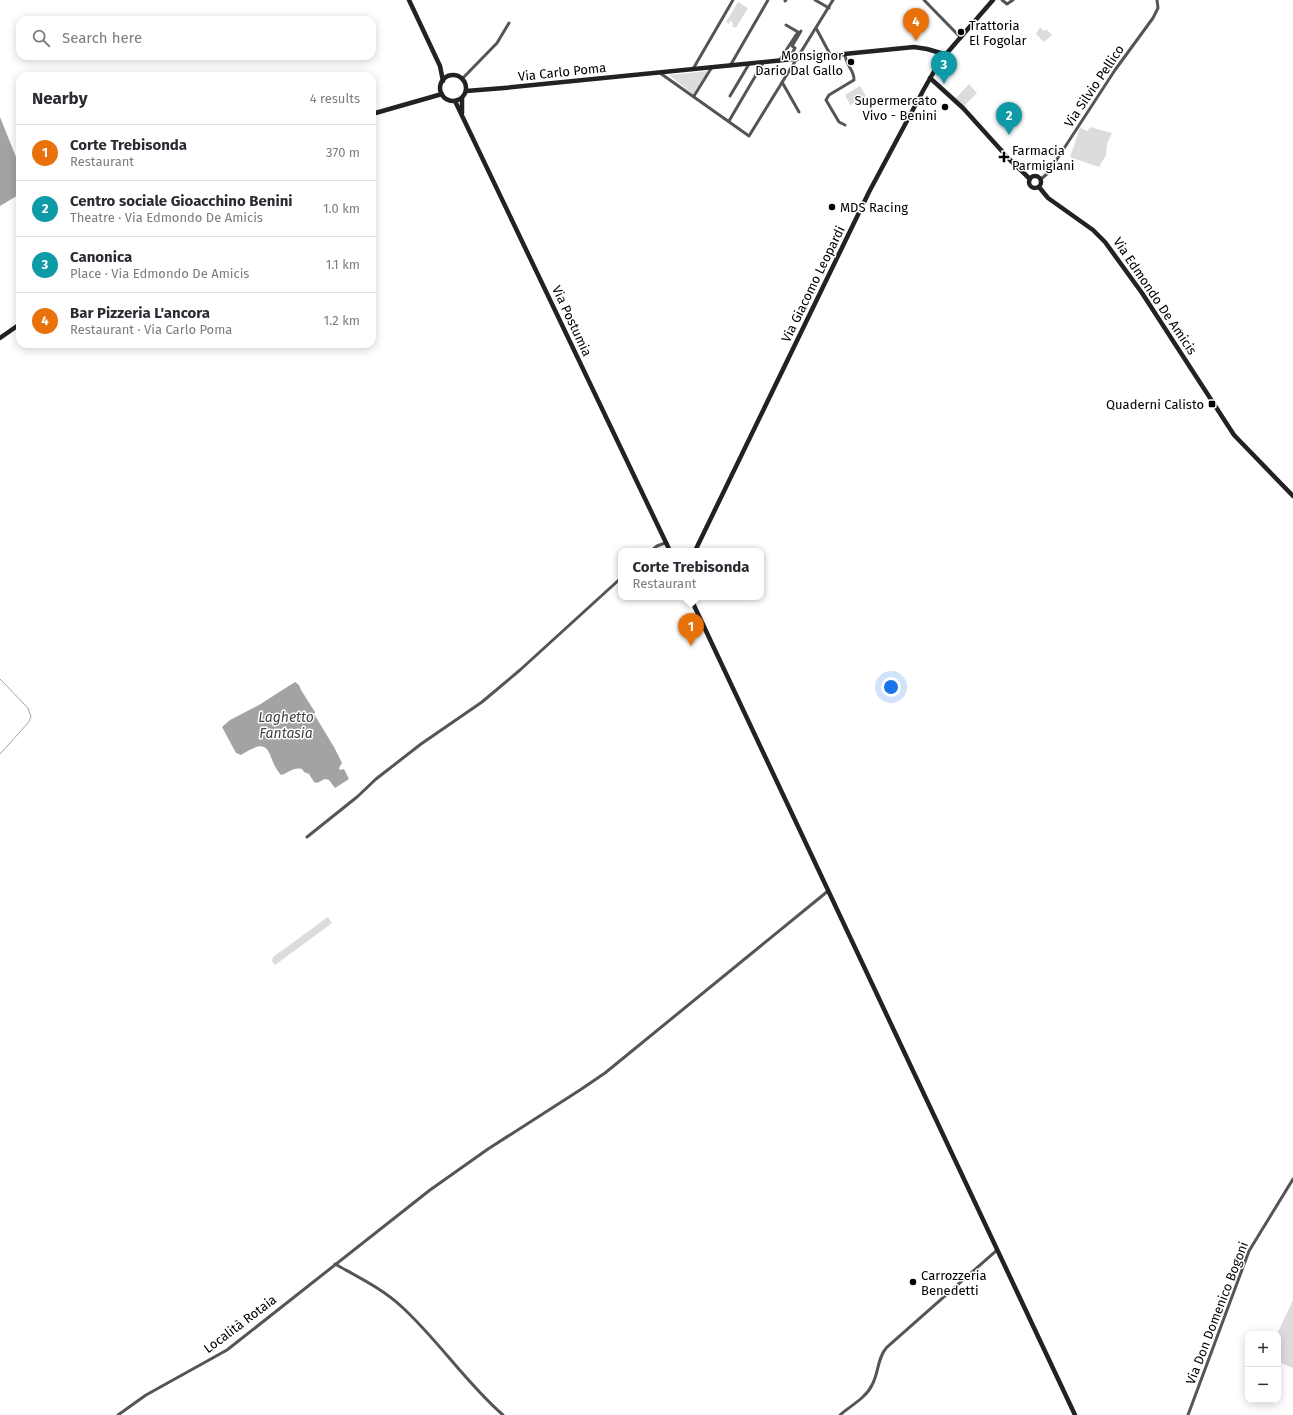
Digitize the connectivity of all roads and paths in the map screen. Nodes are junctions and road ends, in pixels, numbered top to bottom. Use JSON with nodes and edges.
{"nodes":[{"id":1,"x":409,"y":0,"type":"edge"},
{"id":2,"x":733,"y":0,"type":"edge"},
{"id":3,"x":768,"y":0,"type":"edge"},
{"id":4,"x":816,"y":0,"type":"edge"},
{"id":5,"x":833,"y":0,"type":"edge"},
{"id":6,"x":924,"y":0,"type":"edge"},
{"id":7,"x":993,"y":0,"type":"edge"},
{"id":8,"x":1002,"y":0,"type":"edge"},
{"id":9,"x":1013,"y":0,"type":"edge"},
{"id":10,"x":1157,"y":0,"type":"edge"},
{"id":11,"x":828,"y":8,"type":"junction"},
{"id":12,"x":509,"y":23,"type":"dead end"},
{"id":13,"x":786,"y":25,"type":"dead end"},
{"id":14,"x":816,"y":28,"type":"junction"},
{"id":15,"x":800,"y":31,"type":"dead end"},
{"id":16,"x":961,"y":38,"type":"junction"},
{"id":17,"x":948,"y":53,"type":"junction"},
{"id":18,"x":845,"y":54,"type":"junction"},
{"id":19,"x":832,"y":56,"type":"junction"},
{"id":20,"x":797,"y":59,"type":"junction"},
{"id":21,"x":788,"y":60,"type":"junction"},
{"id":22,"x":779,"y":61,"type":"junction"},
{"id":23,"x":763,"y":63,"type":"junction"},
{"id":24,"x":749,"y":64,"type":"junction"},
{"id":25,"x":440,"y":66,"type":"junction"},
{"id":26,"x":730,"y":66,"type":"junction"},
{"id":27,"x":712,"y":68,"type":"junction"},
{"id":28,"x":693,"y":69,"type":"junction"},
{"id":29,"x":660,"y":73,"type":"junction"},
{"id":30,"x":449,"y":76,"type":"junction"},
{"id":31,"x":930,"y":78,"type":"junction"},
{"id":32,"x":462,"y":79,"type":"junction"},
{"id":33,"x":443,"y":81,"type":"junction"},
{"id":34,"x":782,"y":82,"type":"junction"},
{"id":35,"x":466,"y":91,"type":"junction"},
{"id":36,"x":442,"y":94,"type":"junction"},
{"id":37,"x":694,"y":96,"type":"junction"},
{"id":38,"x":730,"y":96,"type":"dead end"},
{"id":39,"x":462,"y":98,"type":"junction"},
{"id":40,"x":455,"y":101,"type":"junction"},
{"id":41,"x":799,"y":112,"type":"dead end"},
{"id":42,"x":376,"y":113,"type":"edge"},
{"id":43,"x":463,"y":114,"type":"junction"},
{"id":44,"x":729,"y":121,"type":"junction"},
{"id":45,"x":845,"y":125,"type":"dead end"},
{"id":46,"x":1030,"y":179,"type":"junction"},
{"id":47,"x":1040,"y":179,"type":"junction"},
{"id":48,"x":1039,"y":187,"type":"junction"},
{"id":49,"x":16,"y":327,"type":"edge"},
{"id":50,"x":0,"y":338,"type":"edge"},
{"id":51,"x":1293,"y":496,"type":"edge"},
{"id":52,"x":666,"y":543,"type":"junction"},
{"id":53,"x":655,"y":548,"type":"edge"},
{"id":54,"x":668,"y":548,"type":"edge"},
{"id":55,"x":696,"y":548,"type":"edge"},
{"id":56,"x":618,"y":581,"type":"edge"},
{"id":57,"x":691,"y":600,"type":"edge"},
{"id":58,"x":307,"y":837,"type":"dead end"},
{"id":59,"x":828,"y":891,"type":"junction"},
{"id":60,"x":1293,"y":1179,"type":"edge"},
{"id":61,"x":997,"y":1250,"type":"junction"},
{"id":62,"x":335,"y":1264,"type":"junction"},
{"id":63,"x":118,"y":1415,"type":"edge"},
{"id":64,"x":503,"y":1415,"type":"edge"},
{"id":65,"x":840,"y":1415,"type":"edge"},
{"id":66,"x":1075,"y":1415,"type":"edge"},
{"id":67,"x":1188,"y":1415,"type":"edge"}],
"edges":[{"from":1,"to":25,"type":"main road"},
{"from":2,"to":28,"type":"street"},
{"from":3,"to":26,"type":"street"},
{"from":4,"to":11,"type":"street"},
{"from":5,"to":11,"type":"street"},
{"from":6,"to":16,"type":"street"},
{"from":7,"to":16,"type":"main road","name":"Via Giacomo Leopardi"},
{"from":8,"to":9,"type":"street"},
{"from":10,"to":47,"type":"street","name":"Via Silvio Pellico"},
{"from":11,"to":14,"type":"street"},
{"from":12,"to":32,"type":"street"},
{"from":13,"to":22,"type":"street"},
{"from":14,"to":19,"type":"street"},
{"from":14,"to":20,"type":"street"},
{"from":15,"to":21,"type":"street"},
{"from":16,"to":17,"type":"main road","name":"Via Giacomo Leopardi"},
{"from":17,"to":18,"type":"main road","name":"Via Carlo Poma"},
{"from":17,"to":31,"type":"main road","name":"Via Giacomo Leopardi"},
{"from":18,"to":19,"type":"main road","name":"Via Carlo Poma"},
{"from":18,"to":45,"type":"street"},
{"from":19,"to":20,"type":"main road","name":"Via Carlo Poma"},
{"from":20,"to":21,"type":"main road","name":"Via Carlo Poma"},
{"from":20,"to":34,"type":"street"},
{"from":21,"to":22,"type":"main road","name":"Via Carlo Poma"},
{"from":22,"to":23,"type":"main road","name":"Via Carlo Poma"},
{"from":23,"to":24,"type":"main road","name":"Via Carlo Poma"},
{"from":23,"to":44,"type":"street"},
{"from":24,"to":26,"type":"main road","name":"Via Carlo Poma"},
{"from":24,"to":38,"type":"street"},
{"from":25,"to":30,"type":"main road"},
{"from":25,"to":33,"type":"main road"},
{"from":26,"to":27,"type":"main road","name":"Via Carlo Poma"},
{"from":27,"to":28,"type":"main road","name":"Via Carlo Poma"},
{"from":27,"to":37,"type":"street"},
{"from":28,"to":29,"type":"main road","name":"Via Carlo Poma"},
{"from":29,"to":35,"type":"main road","name":"Via Carlo Poma"},
{"from":29,"to":37,"type":"street"},
{"from":30,"to":32,"type":"main road"},
{"from":30,"to":33,"type":"main road"},
{"from":31,"to":46,"type":"main road"},
{"from":31,"to":55,"type":"main road","name":"Via Giacomo Leopardi"},
{"from":32,"to":35,"type":"main road"},
{"from":33,"to":36,"type":"main road"},
{"from":34,"to":41,"type":"street"},
{"from":34,"to":44,"type":"street"},
{"from":35,"to":39,"type":"main road"},
{"from":36,"to":40,"type":"main road"},
{"from":36,"to":42,"type":"main road"},
{"from":37,"to":44,"type":"street"},
{"from":39,"to":40,"type":"main road"},
{"from":39,"to":43,"type":"main road"},
{"from":40,"to":43,"type":"main road","name":"Via Postumia"},
{"from":43,"to":52,"type":"main road","name":"Via Postumia"},
{"from":46,"to":47,"type":"main road"},
{"from":46,"to":48,"type":"main road"},
{"from":47,"to":48,"type":"main road"},
{"from":48,"to":51,"type":"main road","name":"Via Edmondo De Amicis"},
{"from":49,"to":50,"type":"main road"},
{"from":52,"to":53,"type":"street"},
{"from":52,"to":54,"type":"main road","name":"Via Postumia"},
{"from":56,"to":58,"type":"street"},
{"from":57,"to":59,"type":"main road"},
{"from":59,"to":61,"type":"main road"},
{"from":59,"to":62,"type":"street","name":"Località Rotaia"},
{"from":60,"to":67,"type":"street","name":"Via Don Domenico Bogoni"},
{"from":61,"to":65,"type":"street"},
{"from":61,"to":66,"type":"main road"},
{"from":62,"to":63,"type":"street","name":"Località Rotaia"},
{"from":62,"to":64,"type":"street"}]}
